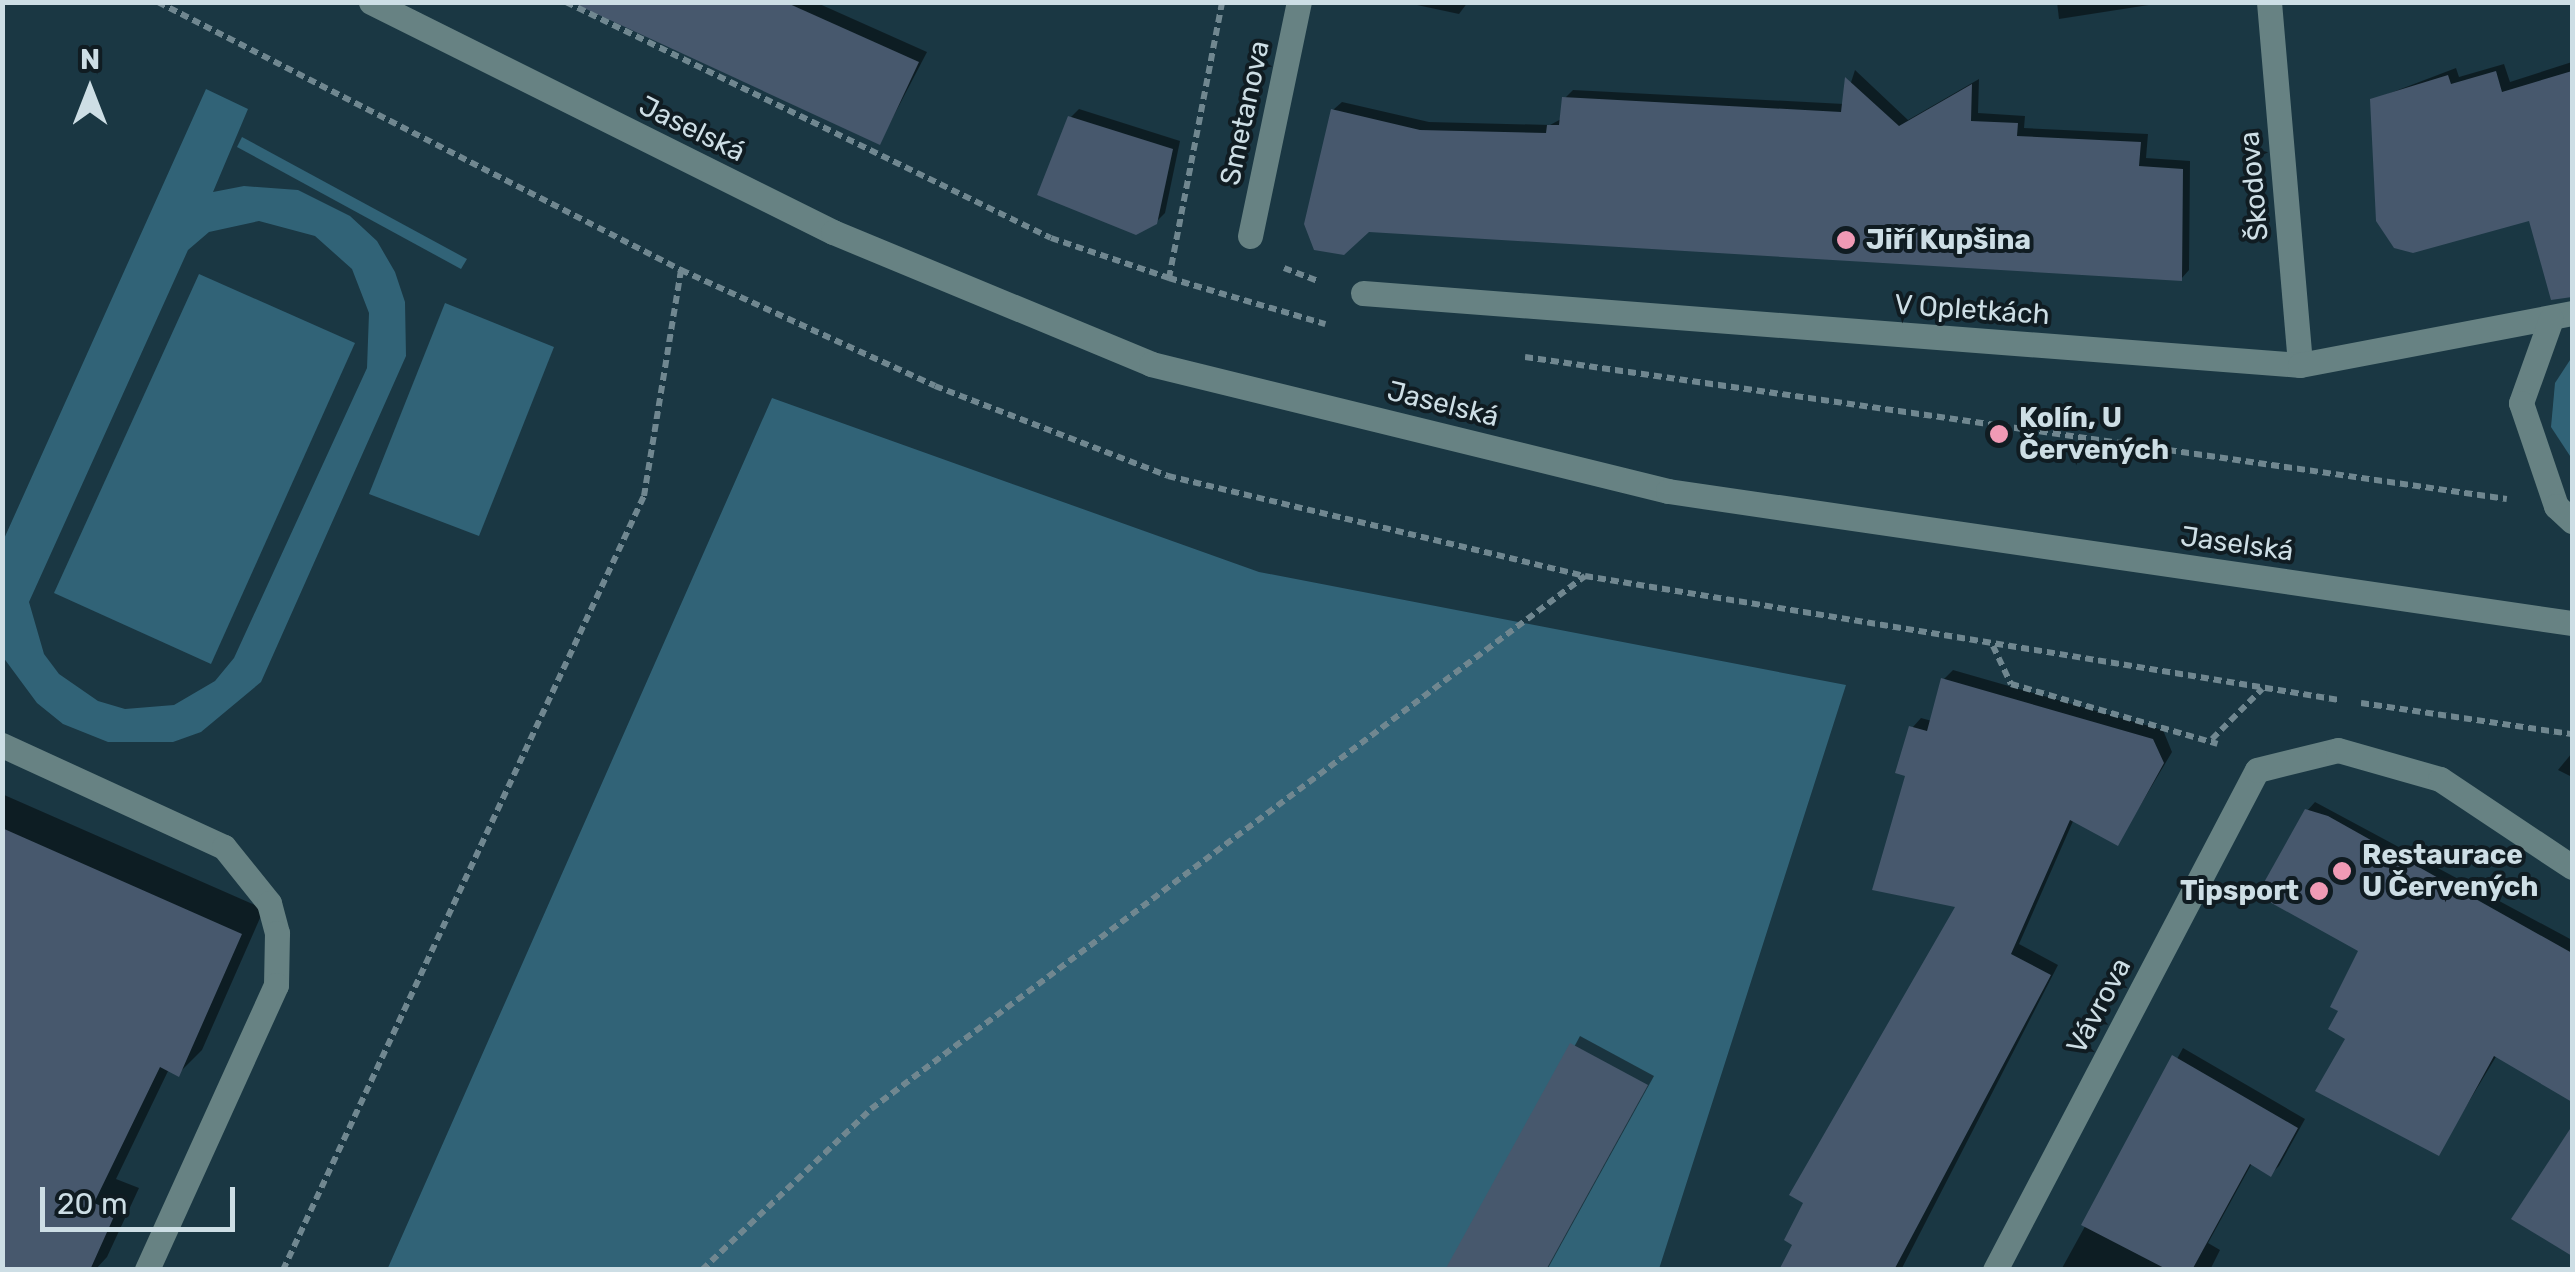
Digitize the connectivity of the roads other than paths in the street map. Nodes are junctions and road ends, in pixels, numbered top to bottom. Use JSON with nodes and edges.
{"nodes":[{"id":1,"x":371,"y":2,"type":"edge"},
{"id":2,"x":1299,"y":2,"type":"edge"},
{"id":3,"x":2268,"y":2,"type":"edge"},
{"id":4,"x":1250,"y":236,"type":"dead end"},
{"id":5,"x":1363,"y":293,"type":"dead end"},
{"id":6,"x":2562,"y":316,"type":"edge"},
{"id":7,"x":2300,"y":365,"type":"junction"},
{"id":8,"x":2564,"y":514,"type":"edge"},
{"id":9,"x":2572,"y":623,"type":"edge"},
{"id":10,"x":2,"y":745,"type":"edge"},
{"id":11,"x":2572,"y":867,"type":"edge"},
{"id":12,"x":147,"y":1270,"type":"edge"},
{"id":13,"x":1994,"y":1270,"type":"edge"}],
"edges":[{"from":1,"to":9,"type":"street","name":"Jaselská"},
{"from":2,"to":4,"type":"street","name":"Smetanova"},
{"from":3,"to":7,"type":"street","name":"Škodova"},
{"from":5,"to":7,"type":"street","name":"V Opletkách"},
{"from":6,"to":7,"type":"street","name":"V Opletkách"},
{"from":6,"to":8,"type":"street"},
{"from":10,"to":12,"type":"street"},
{"from":11,"to":13,"type":"street","name":"Vávrova"}]}
